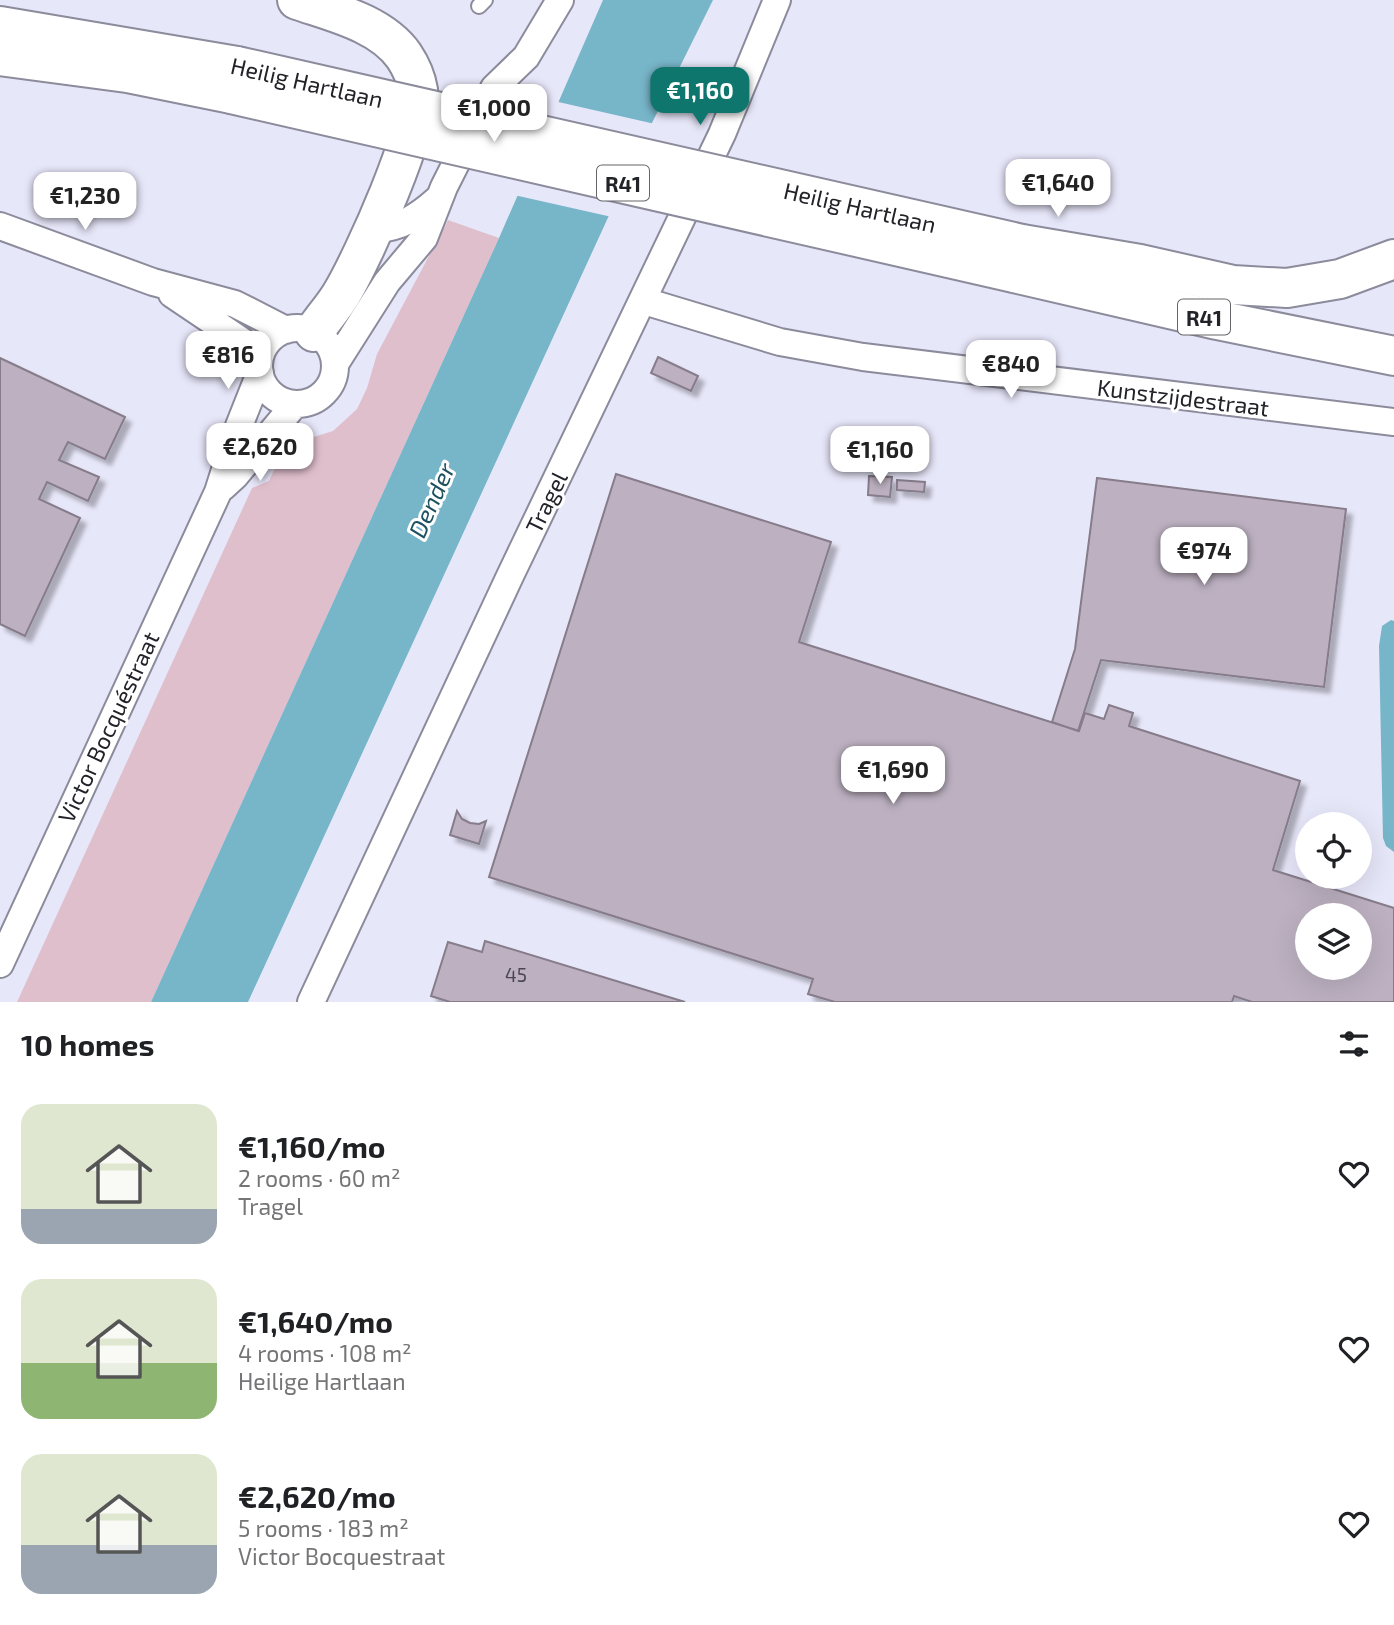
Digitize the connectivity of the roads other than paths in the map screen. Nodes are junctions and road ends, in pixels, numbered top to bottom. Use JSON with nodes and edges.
{"nodes":[{"id":1,"x":297,"y":0,"type":"edge"},
{"id":2,"x":560,"y":0,"type":"edge"},
{"id":3,"x":777,"y":0,"type":"edge"},
{"id":4,"x":0,"y":26,"type":"edge"},
{"id":5,"x":0,"y":56,"type":"edge"},
{"id":6,"x":234,"y":80,"type":"junction"},
{"id":7,"x":439,"y":198,"type":"junction"},
{"id":8,"x":0,"y":226,"type":"edge"},
{"id":9,"x":373,"y":230,"type":"junction"},
{"id":10,"x":1018,"y":258,"type":"junction"},
{"id":11,"x":1394,"y":259,"type":"edge"},
{"id":12,"x":153,"y":282,"type":"junction"},
{"id":13,"x":644,"y":301,"type":"junction"},
{"id":14,"x":300,"y":331,"type":"junction"},
{"id":15,"x":1394,"y":334,"type":"edge"},
{"id":16,"x":1394,"y":356,"type":"edge"},
{"id":17,"x":261,"y":363,"type":"junction"},
{"id":18,"x":335,"y":364,"type":"junction"},
{"id":19,"x":295,"y":404,"type":"junction"},
{"id":20,"x":1394,"y":422,"type":"edge"},
{"id":21,"x":218,"y":492,"type":"junction"},
{"id":22,"x":0,"y":964,"type":"edge"},
{"id":23,"x":311,"y":1002,"type":"edge"}],
"edges":[{"from":1,"to":9,"type":"main road"},
{"from":2,"to":7,"type":"street"},
{"from":3,"to":13,"type":"street","name":"Tragel"},
{"from":4,"to":6,"type":"main road","name":"Heilig Hartlaan","number":"R41"},
{"from":5,"to":6,"type":"main road","name":"Heilig Hartlaan","number":"R41"},
{"from":6,"to":10,"type":"main road","name":"Heilig Hartlaan","number":"R41","bridge":true},
{"from":7,"to":9,"type":"street"},
{"from":7,"to":18,"type":"street"},
{"from":8,"to":12,"type":"street"},
{"from":9,"to":14,"type":"main road"},
{"from":10,"to":11,"type":"main road"},
{"from":10,"to":15,"type":"main road","number":"R41"},
{"from":10,"to":16,"type":"main road","number":"R41"},
{"from":12,"to":14,"type":"street"},
{"from":12,"to":17,"type":"street"},
{"from":13,"to":20,"type":"street","name":"Kunstzijdestraat"},
{"from":13,"to":23,"type":"street","name":"Tragel"},
{"from":14,"to":17,"type":"street"},
{"from":14,"to":18,"type":"street"},
{"from":17,"to":19,"type":"street"},
{"from":17,"to":21,"type":"street"},
{"from":18,"to":19,"type":"street"},
{"from":19,"to":21,"type":"street"},
{"from":21,"to":22,"type":"street","name":"Victor Bocquéstraat"}]}
